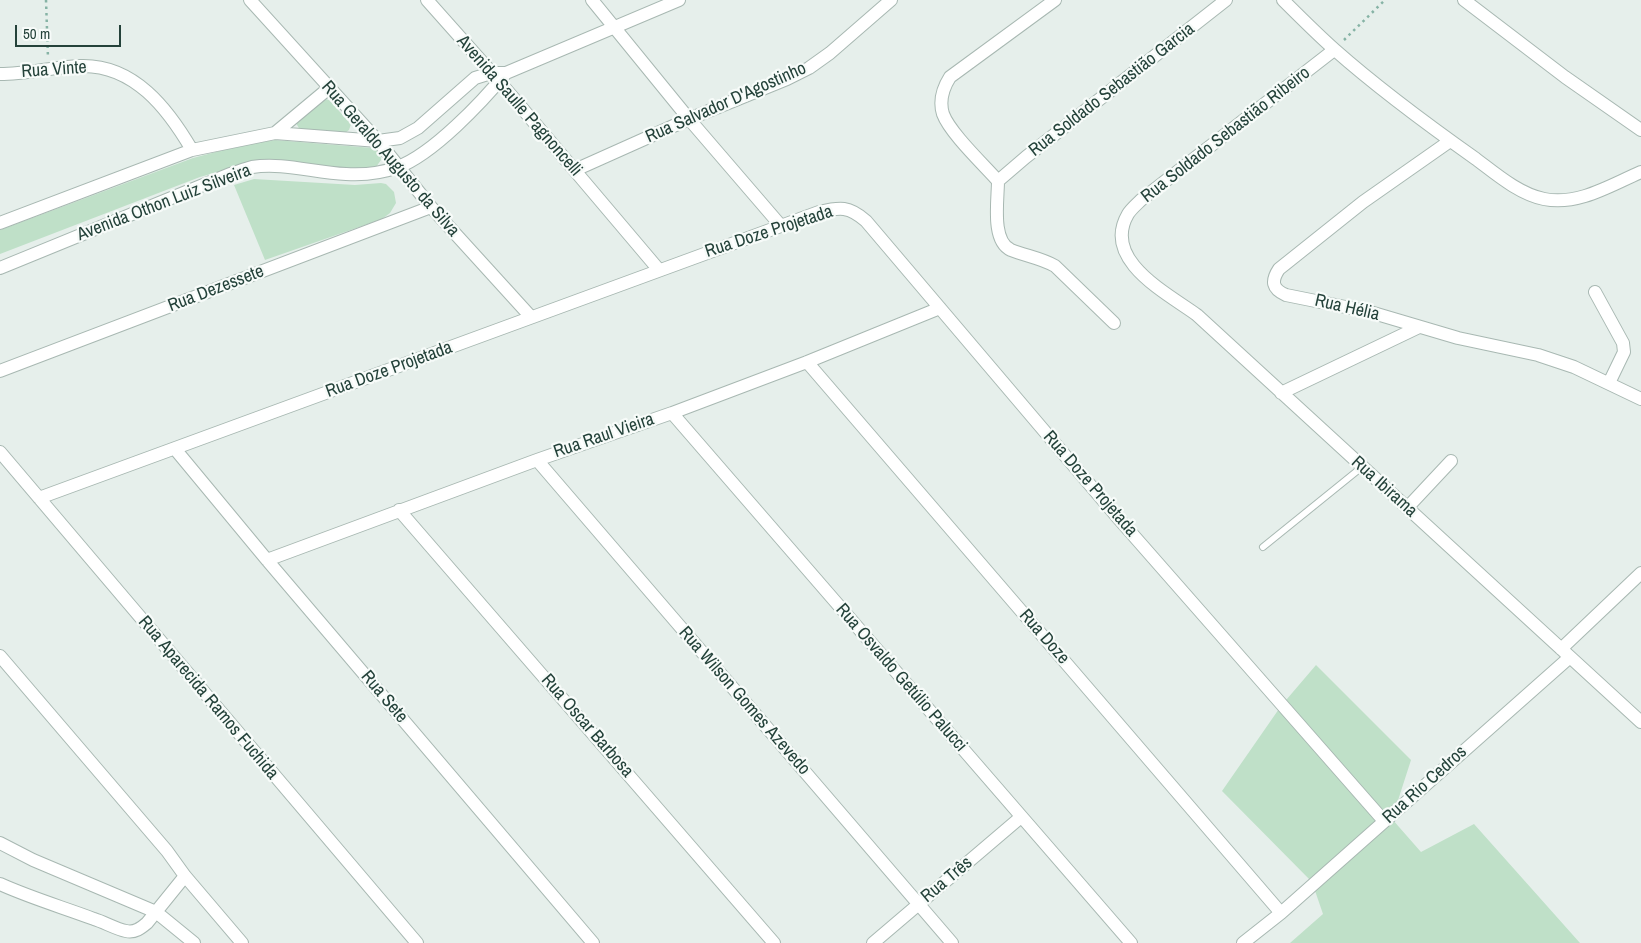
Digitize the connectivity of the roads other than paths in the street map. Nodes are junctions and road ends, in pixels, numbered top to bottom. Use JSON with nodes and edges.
{"nodes":[{"id":1,"x":250,"y":0,"type":"edge"},
{"id":2,"x":427,"y":0,"type":"edge"},
{"id":3,"x":592,"y":0,"type":"edge"},
{"id":4,"x":679,"y":0,"type":"edge"},
{"id":5,"x":891,"y":0,"type":"edge"},
{"id":6,"x":1055,"y":0,"type":"edge"},
{"id":7,"x":1226,"y":0,"type":"edge"},
{"id":8,"x":1283,"y":0,"type":"edge"},
{"id":9,"x":1464,"y":0,"type":"edge"},
{"id":10,"x":616,"y":27,"type":"junction"},
{"id":11,"x":1334,"y":50,"type":"junction"},
{"id":12,"x":3,"y":76,"type":"edge"},
{"id":13,"x":499,"y":76,"type":"junction"},
{"id":14,"x":329,"y":88,"type":"junction"},
{"id":15,"x":690,"y":119,"type":"junction"},
{"id":16,"x":1641,"y":130,"type":"edge"},
{"id":17,"x":275,"y":133,"type":"junction"},
{"id":18,"x":378,"y":141,"type":"junction"},
{"id":19,"x":1450,"y":141,"type":"junction"},
{"id":20,"x":192,"y":150,"type":"junction"},
{"id":21,"x":399,"y":167,"type":"junction"},
{"id":22,"x":575,"y":170,"type":"junction"},
{"id":23,"x":1641,"y":172,"type":"edge"},
{"id":24,"x":998,"y":181,"type":"junction"},
{"id":25,"x":431,"y":207,"type":"junction"},
{"id":26,"x":0,"y":223,"type":"edge"},
{"id":27,"x":781,"y":226,"type":"junction"},
{"id":28,"x":1126,"y":255,"type":"joint"},
{"id":29,"x":0,"y":268,"type":"edge"},
{"id":30,"x":659,"y":270,"type":"junction"},
{"id":31,"x":1595,"y":292,"type":"dead end"},
{"id":32,"x":940,"y":308,"type":"junction"},
{"id":33,"x":531,"y":317,"type":"junction"},
{"id":34,"x":1114,"y":322,"type":"dead end"},
{"id":35,"x":1419,"y":327,"type":"junction"},
{"id":36,"x":807,"y":362,"type":"junction"},
{"id":37,"x":0,"y":371,"type":"edge"},
{"id":38,"x":1608,"y":383,"type":"junction"},
{"id":39,"x":1282,"y":393,"type":"junction"},
{"id":40,"x":1641,"y":400,"type":"edge"},
{"id":41,"x":672,"y":412,"type":"junction"},
{"id":42,"x":175,"y":449,"type":"junction"},
{"id":43,"x":0,"y":452,"type":"edge"},
{"id":44,"x":537,"y":460,"type":"junction"},
{"id":45,"x":1451,"y":461,"type":"dead end"},
{"id":46,"x":1362,"y":467,"type":"junction"},
{"id":47,"x":39,"y":498,"type":"junction"},
{"id":48,"x":1407,"y":508,"type":"junction"},
{"id":49,"x":399,"y":510,"type":"junction"},
{"id":50,"x":1263,"y":547,"type":"dead end"},
{"id":51,"x":267,"y":560,"type":"junction"},
{"id":52,"x":1641,"y":573,"type":"edge"},
{"id":53,"x":1566,"y":653,"type":"junction"},
{"id":54,"x":0,"y":656,"type":"edge"},
{"id":55,"x":1641,"y":722,"type":"edge"},
{"id":56,"x":1021,"y":817,"type":"junction"},
{"id":57,"x":1384,"y":821,"type":"junction"},
{"id":58,"x":0,"y":843,"type":"edge"},
{"id":59,"x":185,"y":876,"type":"junction"},
{"id":60,"x":0,"y":884,"type":"edge"},
{"id":61,"x":918,"y":904,"type":"junction"},
{"id":62,"x":156,"y":912,"type":"junction"},
{"id":63,"x":1281,"y":913,"type":"junction"},
{"id":64,"x":194,"y":943,"type":"edge"},
{"id":65,"x":242,"y":943,"type":"edge"},
{"id":66,"x":417,"y":943,"type":"edge"},
{"id":67,"x":593,"y":943,"type":"edge"},
{"id":68,"x":774,"y":943,"type":"edge"},
{"id":69,"x":873,"y":943,"type":"edge"},
{"id":70,"x":952,"y":943,"type":"edge"},
{"id":71,"x":1131,"y":943,"type":"edge"},
{"id":72,"x":1244,"y":943,"type":"edge"}],
"edges":[{"from":1,"to":14,"type":"street","name":"Rua Geraldo Augusto da Silva"},
{"from":2,"to":13,"type":"street","name":"Avenida Saulle Pagnoncelli"},
{"from":3,"to":10,"type":"street"},
{"from":4,"to":10,"type":"street","name":"Avenida Othon Luiz Silveira"},
{"from":5,"to":15,"type":"street","name":"Rua Salvador D'Agostinho"},
{"from":6,"to":24,"type":"street"},
{"from":7,"to":24,"type":"street","name":"Rua Soldado Sebastião Garcia"},
{"from":8,"to":11,"type":"street"},
{"from":9,"to":16,"type":"street"},
{"from":10,"to":13,"type":"street","name":"Avenida Othon Luiz Silveira"},
{"from":10,"to":15,"type":"street"},
{"from":11,"to":19,"type":"street"},
{"from":11,"to":28,"type":"street","name":"Rua Soldado Sebastião Ribeiro"},
{"from":12,"to":20,"type":"street","name":"Rua Vinte"},
{"from":13,"to":18,"type":"street","name":"Avenida Othon Luiz Silveira"},
{"from":13,"to":21,"type":"street","name":"Avenida Othon Luiz Silveira"},
{"from":13,"to":22,"type":"street","name":"Avenida Saulle Pagnoncelli"},
{"from":14,"to":17,"type":"street"},
{"from":14,"to":18,"type":"street","name":"Rua Geraldo Augusto da Silva"},
{"from":15,"to":22,"type":"street","name":"Rua Salvador D'Agostinho"},
{"from":15,"to":27,"type":"street"},
{"from":17,"to":18,"type":"street","name":"Avenida Othon Luiz Silveira"},
{"from":17,"to":20,"type":"street","name":"Avenida Othon Luiz Silveira"},
{"from":18,"to":21,"type":"street","name":"Rua Geraldo Augusto da Silva"},
{"from":19,"to":23,"type":"street"},
{"from":19,"to":35,"type":"street","name":"Rua Hélia"},
{"from":20,"to":26,"type":"street","name":"Avenida Othon Luiz Silveira"},
{"from":21,"to":25,"type":"street","name":"Rua Geraldo Augusto da Silva"},
{"from":21,"to":29,"type":"street","name":"Avenida Othon Luiz Silveira"},
{"from":22,"to":30,"type":"street","name":"Avenida Saulle Pagnoncelli"},
{"from":24,"to":34,"type":"street"},
{"from":25,"to":33,"type":"street","name":"Rua Geraldo Augusto da Silva"},
{"from":25,"to":37,"type":"street","name":"Rua Dezessete"},
{"from":27,"to":30,"type":"street","name":"Rua Doze Projetada"},
{"from":27,"to":32,"type":"street","name":"Rua Doze Projetada"},
{"from":28,"to":39,"type":"street","name":"Rua Ibirama"},
{"from":30,"to":33,"type":"street","name":"Rua Doze Projetada"},
{"from":31,"to":38,"type":"street"},
{"from":32,"to":36,"type":"street","name":"Rua Raul Vieira"},
{"from":32,"to":57,"type":"street","name":"Rua Doze Projetada"},
{"from":33,"to":42,"type":"street","name":"Rua Doze Projetada"},
{"from":35,"to":38,"type":"street","name":"Rua Hélia"},
{"from":35,"to":39,"type":"street"},
{"from":36,"to":41,"type":"street","name":"Rua Raul Vieira"},
{"from":36,"to":63,"type":"street","name":"Rua Doze"},
{"from":38,"to":40,"type":"street","name":"Rua Hélia"},
{"from":39,"to":46,"type":"street","name":"Rua Ibirama"},
{"from":41,"to":44,"type":"street","name":"Rua Raul Vieira"},
{"from":41,"to":56,"type":"street","name":"Rua Osvaldo Getúlio Palucci"},
{"from":42,"to":47,"type":"street","name":"Rua Doze Projetada"},
{"from":42,"to":51,"type":"street","name":"Rua Sete"},
{"from":43,"to":47,"type":"street","name":"Rua Aparecida Ramos Fuchida"},
{"from":44,"to":49,"type":"street","name":"Rua Raul Vieira"},
{"from":44,"to":61,"type":"street","name":"Rua Wilson Gomes Azevedo"},
{"from":45,"to":48,"type":"street"},
{"from":46,"to":48,"type":"street","name":"Rua Ibirama"},
{"from":46,"to":50,"type":"lane"},
{"from":47,"to":66,"type":"street","name":"Rua Aparecida Ramos Fuchida"},
{"from":48,"to":53,"type":"street","name":"Rua Ibirama"},
{"from":49,"to":51,"type":"street","name":"Rua Raul Vieira"},
{"from":49,"to":68,"type":"street","name":"Rua Oscar Barbosa"},
{"from":51,"to":67,"type":"street","name":"Rua Sete"},
{"from":52,"to":53,"type":"street","name":"Rua Rio Cedros"},
{"from":53,"to":55,"type":"street","name":"Rua Ibirama"},
{"from":53,"to":57,"type":"street","name":"Rua Rio Cedros"},
{"from":54,"to":59,"type":"street"},
{"from":56,"to":61,"type":"street","name":"Rua Três"},
{"from":56,"to":71,"type":"street","name":"Rua Osvaldo Getúlio Palucci"},
{"from":57,"to":63,"type":"street","name":"Rua Rio Cedros"},
{"from":58,"to":62,"type":"street"},
{"from":59,"to":62,"type":"street"},
{"from":59,"to":65,"type":"street"},
{"from":60,"to":62,"type":"street"},
{"from":61,"to":69,"type":"street","name":"Rua Três"},
{"from":61,"to":70,"type":"street","name":"Rua Wilson Gomes Azevedo"},
{"from":62,"to":64,"type":"street"},
{"from":63,"to":72,"type":"street","name":"Rua Rio Cedros"}]}
